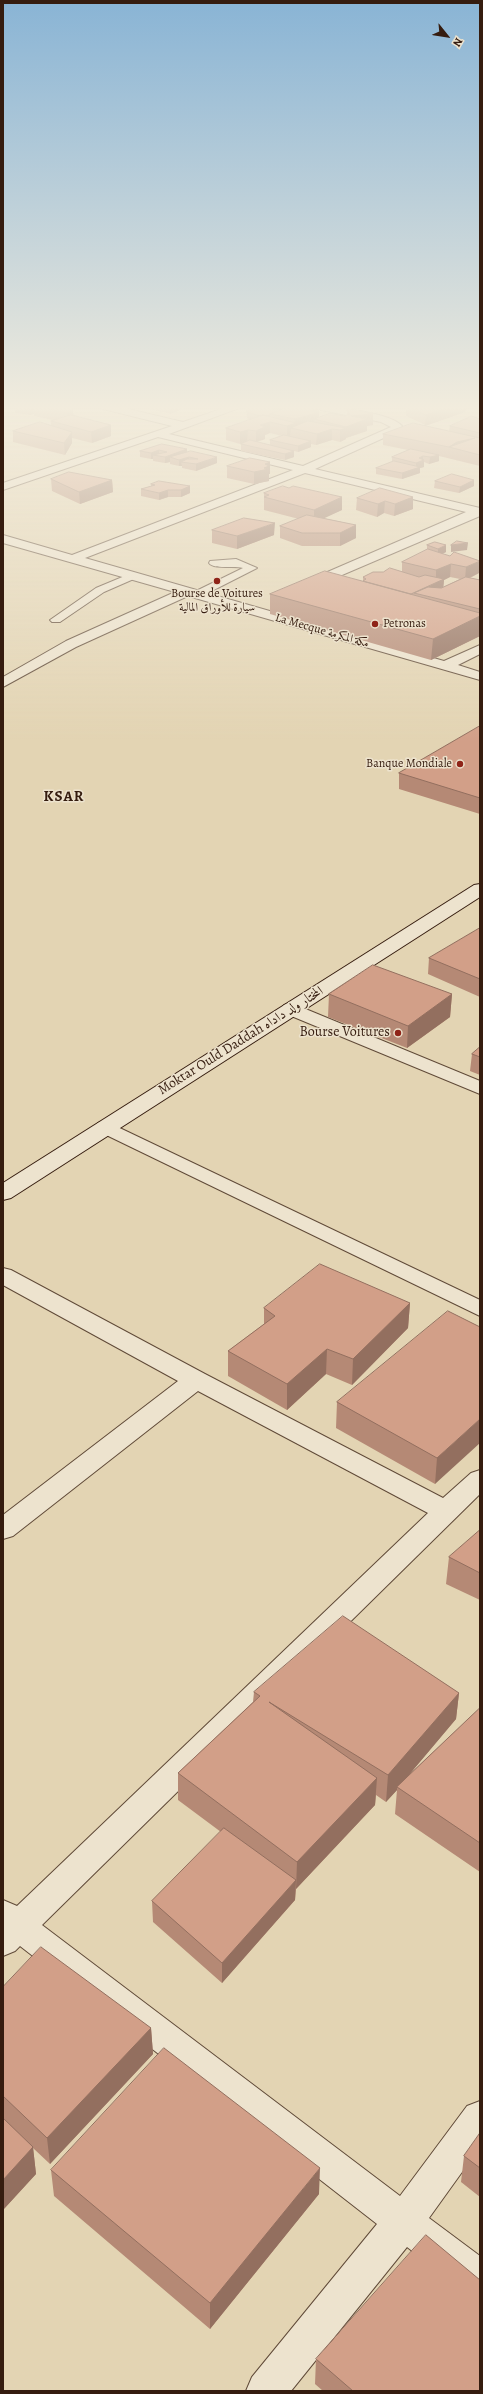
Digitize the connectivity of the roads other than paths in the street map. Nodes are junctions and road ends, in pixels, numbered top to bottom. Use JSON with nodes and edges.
{"nodes":[{"id":1,"x":175,"y":519,"type":"edge"},
{"id":2,"x":461,"y":519,"type":"edge"},
{"id":3,"x":3,"y":539,"type":"edge"},
{"id":4,"x":72,"y":558,"type":"junction"},
{"id":5,"x":214,"y":563,"type":"dead end"},
{"id":6,"x":132,"y":576,"type":"junction"},
{"id":7,"x":292,"y":592,"type":"edge"},
{"id":8,"x":191,"y":593,"type":"junction"},
{"id":9,"x":270,"y":601,"type":"dead end"},
{"id":10,"x":249,"y":610,"type":"junction"},
{"id":11,"x":56,"y":620,"type":"dead end"},
{"id":12,"x":480,"y":649,"type":"edge"},
{"id":13,"x":445,"y":666,"type":"junction"},
{"id":14,"x":480,"y":676,"type":"edge"},
{"id":15,"x":3,"y":683,"type":"edge"},
{"id":16,"x":480,"y":889,"type":"edge"},
{"id":17,"x":291,"y":1009,"type":"junction"},
{"id":18,"x":480,"y":1088,"type":"edge"},
{"id":19,"x":106,"y":1127,"type":"junction"},
{"id":20,"x":3,"y":1193,"type":"edge"},
{"id":21,"x":3,"y":1275,"type":"edge"},
{"id":22,"x":480,"y":1309,"type":"edge"},
{"id":23,"x":196,"y":1380,"type":"junction"},
{"id":24,"x":480,"y":1479,"type":"edge"},
{"id":25,"x":446,"y":1511,"type":"junction"},
{"id":26,"x":3,"y":1529,"type":"edge"},
{"id":27,"x":8,"y":1927,"type":"edge"},
{"id":28,"x":480,"y":2118,"type":"edge"},
{"id":29,"x":403,"y":2222,"type":"junction"},
{"id":30,"x":480,"y":2280,"type":"edge"},
{"id":31,"x":266,"y":2391,"type":"edge"}],
"edges":[{"from":1,"to":4,"type":"street"},
{"from":2,"to":7,"type":"street"},
{"from":3,"to":4,"type":"street","name":"La Mecque مكة المكرمة"},
{"from":4,"to":6,"type":"street","name":"La Mecque مكة المكرمة"},
{"from":5,"to":8,"type":"lane"},
{"from":6,"to":8,"type":"street","name":"La Mecque مكة المكرمة"},
{"from":6,"to":11,"type":"lane"},
{"from":8,"to":10,"type":"street","name":"La Mecque مكة المكرمة"},
{"from":8,"to":15,"type":"street"},
{"from":9,"to":10,"type":"street"},
{"from":10,"to":13,"type":"street","name":"La Mecque مكة المكرمة"},
{"from":12,"to":13,"type":"street"},
{"from":13,"to":14,"type":"street","name":"La Mecque مكة المكرمة"},
{"from":16,"to":17,"type":"street","name":"Moktar Ould Daddah المختار ولد داداه"},
{"from":17,"to":18,"type":"street"},
{"from":17,"to":19,"type":"street","name":"Moktar Ould Daddah المختار ولد داداه"},
{"from":19,"to":20,"type":"street","name":"Moktar Ould Daddah المختار ولد داداه"},
{"from":19,"to":22,"type":"street"},
{"from":21,"to":23,"type":"street"},
{"from":23,"to":25,"type":"street"},
{"from":23,"to":26,"type":"street"},
{"from":24,"to":25,"type":"street"},
{"from":25,"to":27,"type":"street"},
{"from":27,"to":29,"type":"street"},
{"from":28,"to":29,"type":"street"},
{"from":29,"to":30,"type":"street"},
{"from":29,"to":31,"type":"street"}]}
